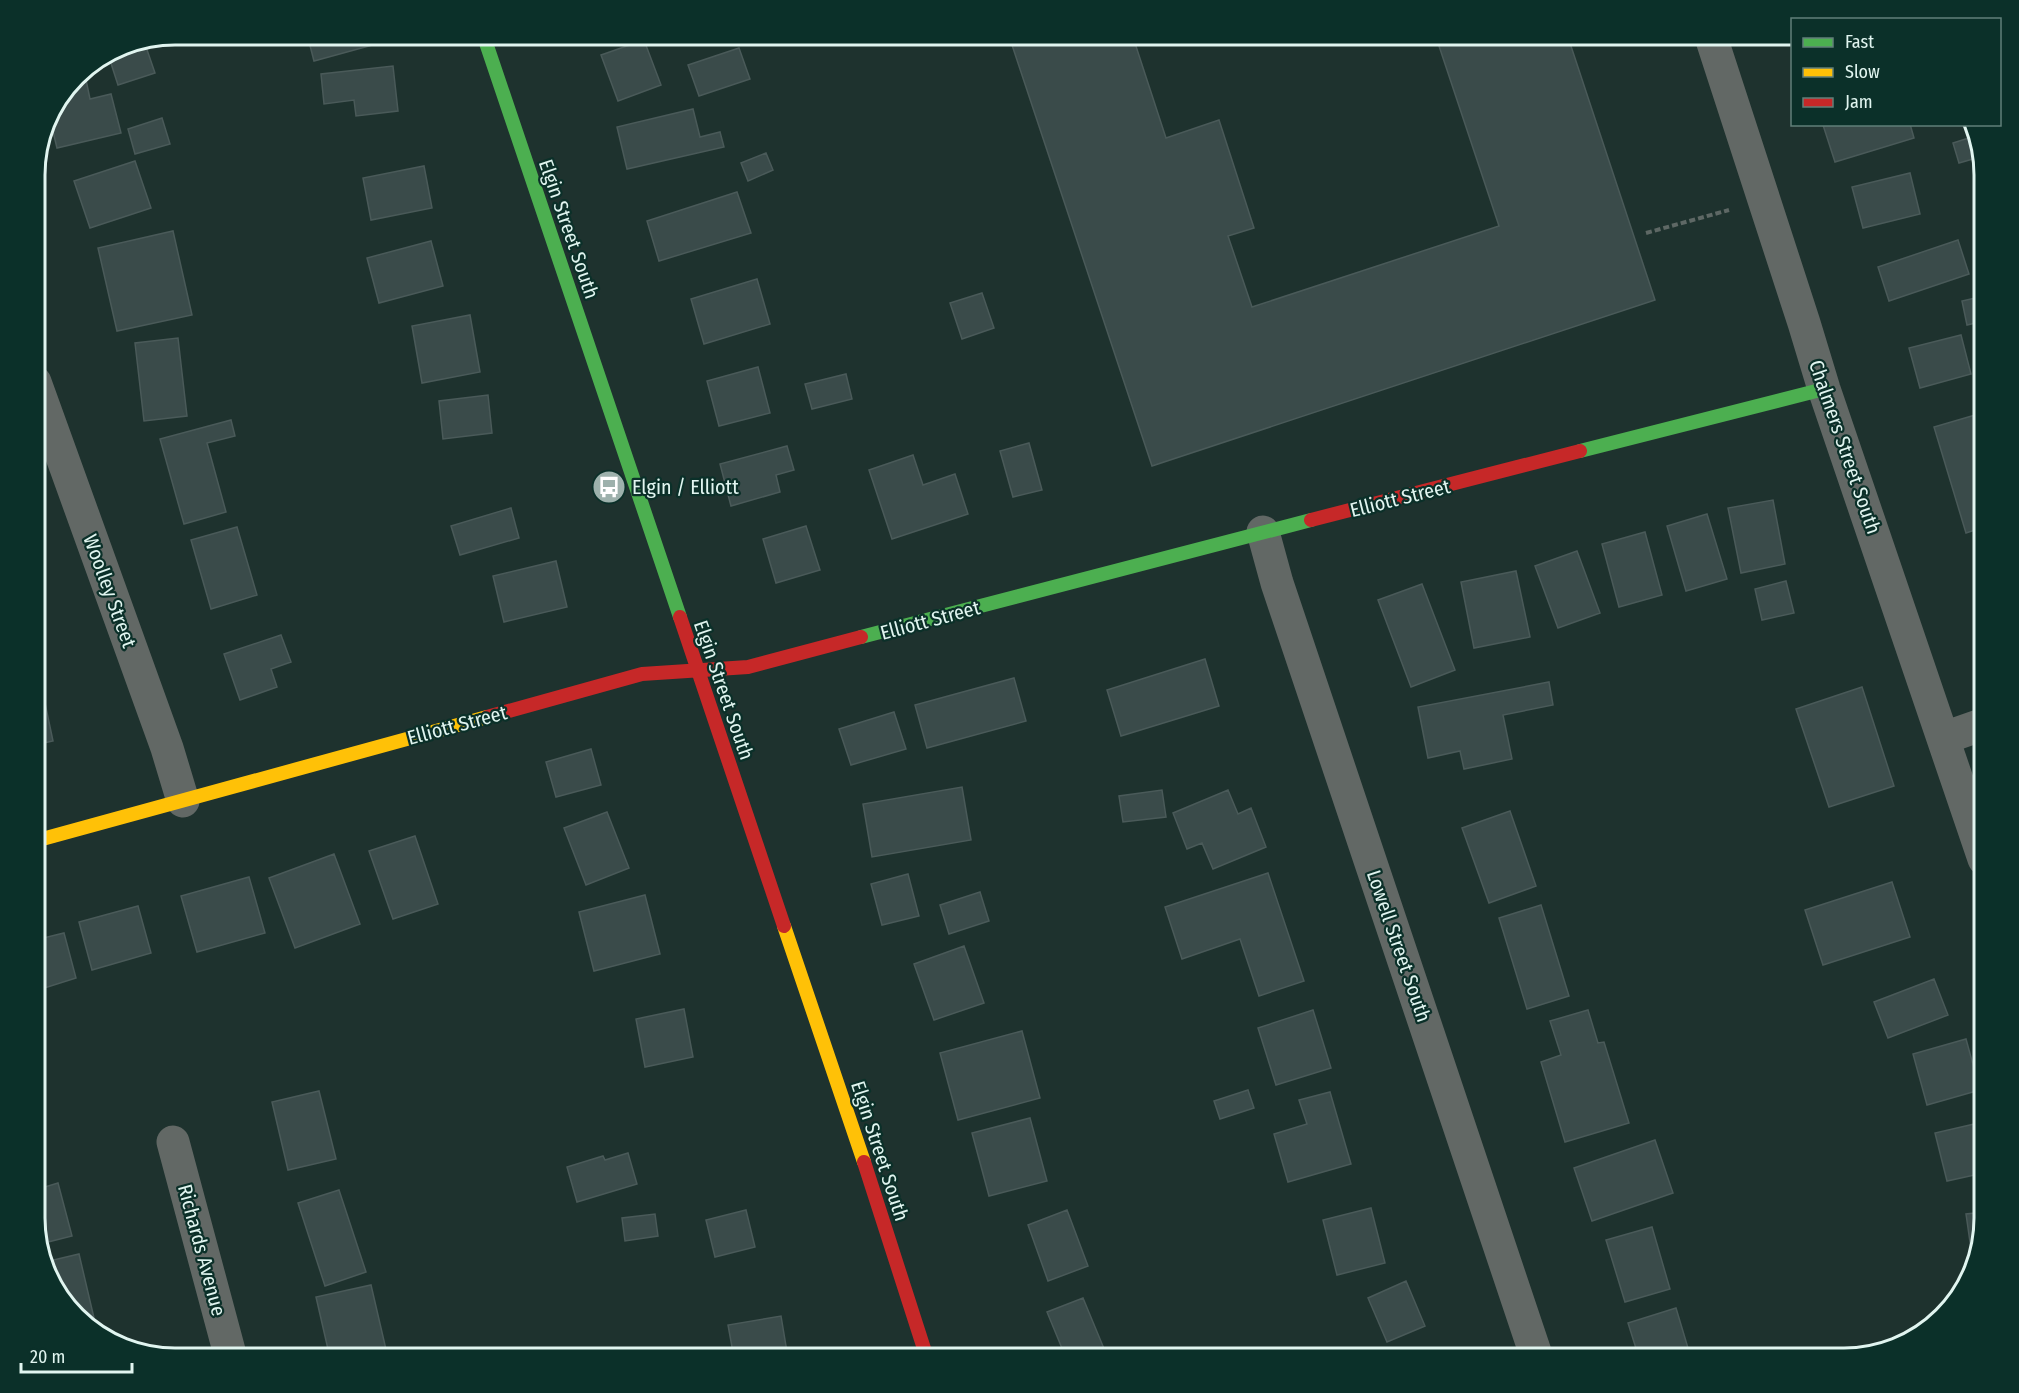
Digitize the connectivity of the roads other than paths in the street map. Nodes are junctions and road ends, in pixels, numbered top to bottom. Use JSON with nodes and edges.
{"nodes":[{"id":1,"x":487,"y":45,"type":"edge"},
{"id":2,"x":1714,"y":45,"type":"edge"},
{"id":3,"x":1824,"y":389,"type":"junction"},
{"id":4,"x":45,"y":410,"type":"edge"},
{"id":5,"x":1263,"y":532,"type":"junction"},
{"id":6,"x":697,"y":670,"type":"junction"},
{"id":7,"x":1974,"y":728,"type":"edge"},
{"id":8,"x":1944,"y":738,"type":"junction"},
{"id":9,"x":183,"y":801,"type":"junction"},
{"id":10,"x":1974,"y":829,"type":"edge"},
{"id":11,"x":45,"y":838,"type":"edge"},
{"id":12,"x":173,"y":1142,"type":"dead end"},
{"id":13,"x":228,"y":1348,"type":"edge"},
{"id":14,"x":923,"y":1348,"type":"edge"},
{"id":15,"x":1533,"y":1348,"type":"edge"}],
"edges":[{"from":1,"to":6,"type":"street","name":"Elgin Street South"},
{"from":2,"to":3,"type":"street","name":"Chalmers Street South"},
{"from":3,"to":5,"type":"street","name":"Elliott Street"},
{"from":3,"to":8,"type":"street","name":"Chalmers Street South"},
{"from":4,"to":9,"type":"street","name":"Woolley Street"},
{"from":5,"to":6,"type":"street","name":"Elliott Street"},
{"from":5,"to":15,"type":"street","name":"Lowell Street South"},
{"from":6,"to":9,"type":"street","name":"Elliott Street"},
{"from":6,"to":14,"type":"street","name":"Elgin Street South"},
{"from":7,"to":8,"type":"street"},
{"from":8,"to":10,"type":"street","name":"Chalmers Street South"},
{"from":9,"to":11,"type":"street","name":"Elliott Street"},
{"from":12,"to":13,"type":"street","name":"Richards Avenue"}]}
